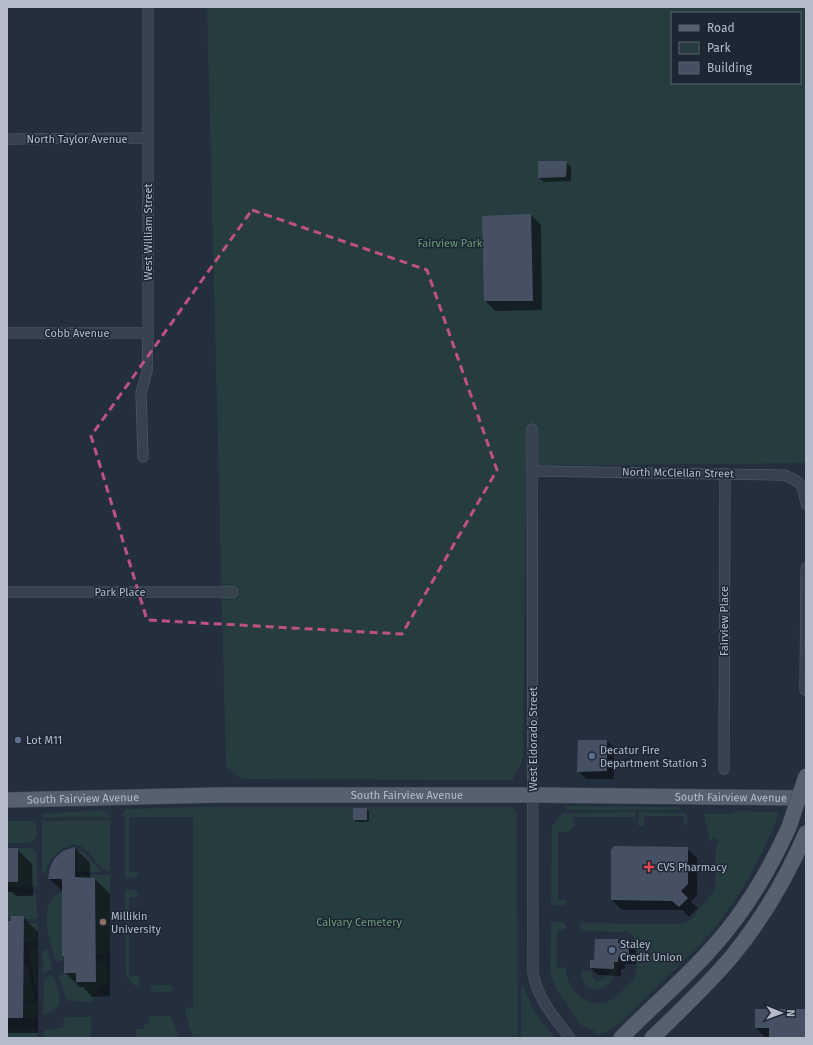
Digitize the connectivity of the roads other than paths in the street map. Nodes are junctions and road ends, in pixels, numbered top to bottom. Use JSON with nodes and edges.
{"nodes":[{"id":1,"x":148,"y":7,"type":"edge"},
{"id":2,"x":147,"y":138,"type":"junction"},
{"id":3,"x":7,"y":139,"type":"edge"},
{"id":4,"x":7,"y":333,"type":"edge"},
{"id":5,"x":148,"y":333,"type":"junction"},
{"id":6,"x":532,"y":429,"type":"dead end"},
{"id":7,"x":143,"y":457,"type":"dead end"},
{"id":8,"x":532,"y":472,"type":"junction"},
{"id":9,"x":725,"y":473,"type":"junction"},
{"id":10,"x":806,"y":504,"type":"edge"},
{"id":11,"x":806,"y":568,"type":"edge"},
{"id":12,"x":7,"y":592,"type":"edge"},
{"id":13,"x":233,"y":592,"type":"dead end"},
{"id":14,"x":805,"y":690,"type":"edge"},
{"id":15,"x":724,"y":769,"type":"dead end"},
{"id":16,"x":806,"y":776,"type":"edge"},
{"id":17,"x":533,"y":795,"type":"junction"},
{"id":18,"x":806,"y":798,"type":"edge"},
{"id":19,"x":7,"y":800,"type":"edge"},
{"id":20,"x":806,"y":833,"type":"edge"},
{"id":21,"x":570,"y":1038,"type":"edge"},
{"id":22,"x":621,"y":1038,"type":"edge"},
{"id":23,"x":652,"y":1038,"type":"edge"}],
"edges":[{"from":1,"to":2,"type":"street","name":"West William Street"},
{"from":2,"to":3,"type":"street","name":"North Taylor Avenue"},
{"from":2,"to":5,"type":"street","name":"West William Street"},
{"from":4,"to":5,"type":"street","name":"Cobb Avenue"},
{"from":5,"to":7,"type":"street","name":"West William Street"},
{"from":6,"to":8,"type":"street","name":"West Eldorado Street"},
{"from":8,"to":9,"type":"street","name":"North McClellan Street"},
{"from":8,"to":17,"type":"street","name":"West Eldorado Street"},
{"from":9,"to":10,"type":"street","name":"North McClellan Street"},
{"from":9,"to":15,"type":"street","name":"Fairview Place"},
{"from":11,"to":14,"type":"street"},
{"from":12,"to":13,"type":"street","name":"Park Place"},
{"from":16,"to":22,"type":"main road","bridge":true},
{"from":17,"to":18,"type":"main road","name":"South Fairview Avenue"},
{"from":17,"to":19,"type":"main road","name":"South Fairview Avenue"},
{"from":17,"to":21,"type":"street","name":"West Eldorado Street"},
{"from":20,"to":23,"type":"main road"}]}
